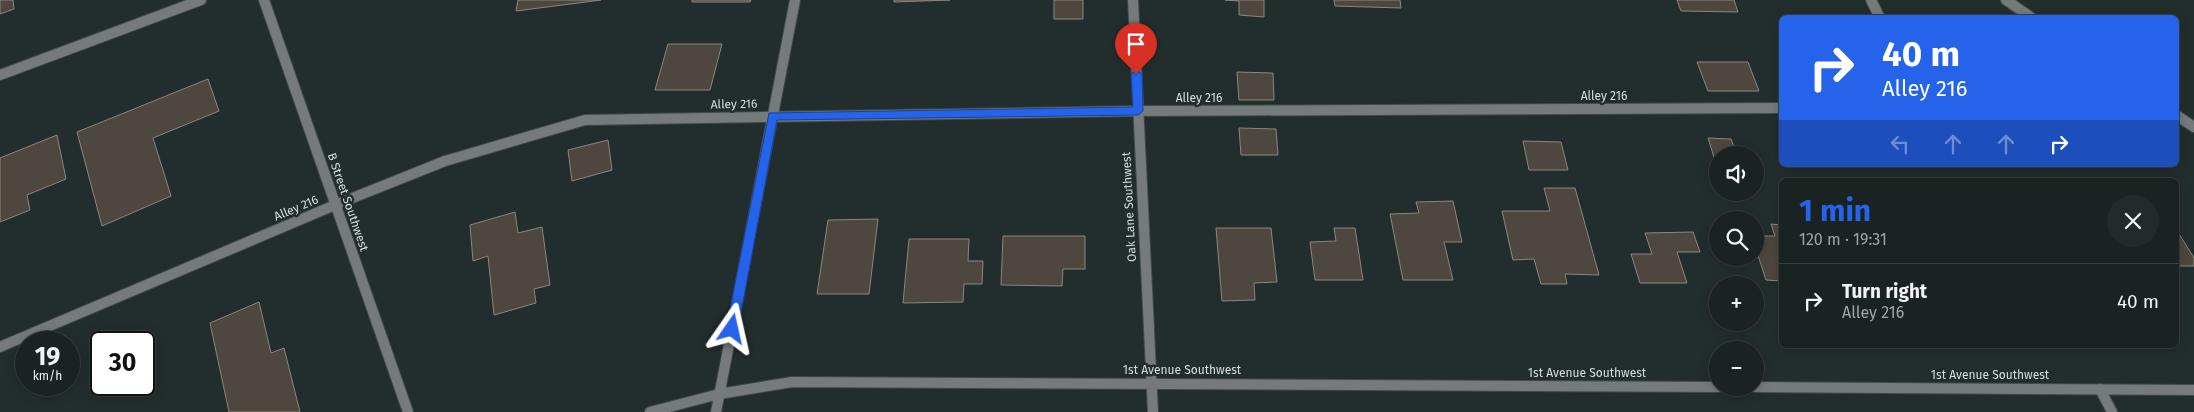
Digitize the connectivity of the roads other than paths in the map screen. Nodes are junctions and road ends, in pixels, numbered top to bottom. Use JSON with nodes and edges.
{"nodes":[{"id":1,"x":201,"y":0,"type":"edge"},
{"id":2,"x":264,"y":0,"type":"edge"},
{"id":3,"x":795,"y":0,"type":"edge"},
{"id":4,"x":1132,"y":0,"type":"edge"},
{"id":5,"x":1871,"y":0,"type":"edge"},
{"id":6,"x":2006,"y":0,"type":"edge"},
{"id":7,"x":1878,"y":15,"type":"edge"},
{"id":8,"x":2028,"y":15,"type":"edge"},
{"id":9,"x":0,"y":75,"type":"edge"},
{"id":10,"x":1779,"y":108,"type":"edge"},
{"id":11,"x":1138,"y":111,"type":"junction"},
{"id":12,"x":773,"y":116,"type":"junction"},
{"id":13,"x":2179,"y":117,"type":"edge"},
{"id":14,"x":2194,"y":127,"type":"edge"},
{"id":15,"x":335,"y":205,"type":"junction"},
{"id":16,"x":0,"y":347,"type":"edge"},
{"id":17,"x":1151,"y":384,"type":"junction"},
{"id":18,"x":1709,"y":387,"type":"edge"},
{"id":19,"x":1764,"y":387,"type":"edge"},
{"id":20,"x":2100,"y":389,"type":"junction"},
{"id":21,"x":2194,"y":390,"type":"edge"},
{"id":22,"x":719,"y":394,"type":"junction"},
{"id":23,"x":408,"y":412,"type":"edge"},
{"id":24,"x":650,"y":412,"type":"edge"},
{"id":25,"x":716,"y":412,"type":"edge"},
{"id":26,"x":1152,"y":412,"type":"edge"},
{"id":27,"x":2112,"y":412,"type":"edge"}],
"edges":[{"from":1,"to":9,"type":"street"},
{"from":2,"to":15,"type":"street","name":"B Street Southwest"},
{"from":3,"to":12,"type":"street"},
{"from":4,"to":11,"type":"street","name":"Oak Lane Southwest"},
{"from":5,"to":7,"type":"street"},
{"from":6,"to":8,"type":"street"},
{"from":10,"to":11,"type":"street","name":"Alley 216"},
{"from":11,"to":12,"type":"street","name":"Alley 216"},
{"from":11,"to":17,"type":"street","name":"Oak Lane Southwest"},
{"from":12,"to":15,"type":"street","name":"Alley 216"},
{"from":12,"to":22,"type":"street"},
{"from":13,"to":14,"type":"street"},
{"from":15,"to":16,"type":"street","name":"Alley 216"},
{"from":15,"to":23,"type":"street","name":"B Street Southwest"},
{"from":17,"to":18,"type":"street","name":"1st Avenue Southwest"},
{"from":17,"to":22,"type":"street","name":"1st Avenue Southwest"},
{"from":17,"to":26,"type":"street","name":"Oak Lane Southwest"},
{"from":19,"to":20,"type":"street","name":"1st Avenue Southwest"},
{"from":20,"to":21,"type":"street","name":"1st Avenue Southwest"},
{"from":20,"to":27,"type":"street"},
{"from":22,"to":24,"type":"street","name":"1st Avenue Southwest"},
{"from":22,"to":25,"type":"street"}]}
